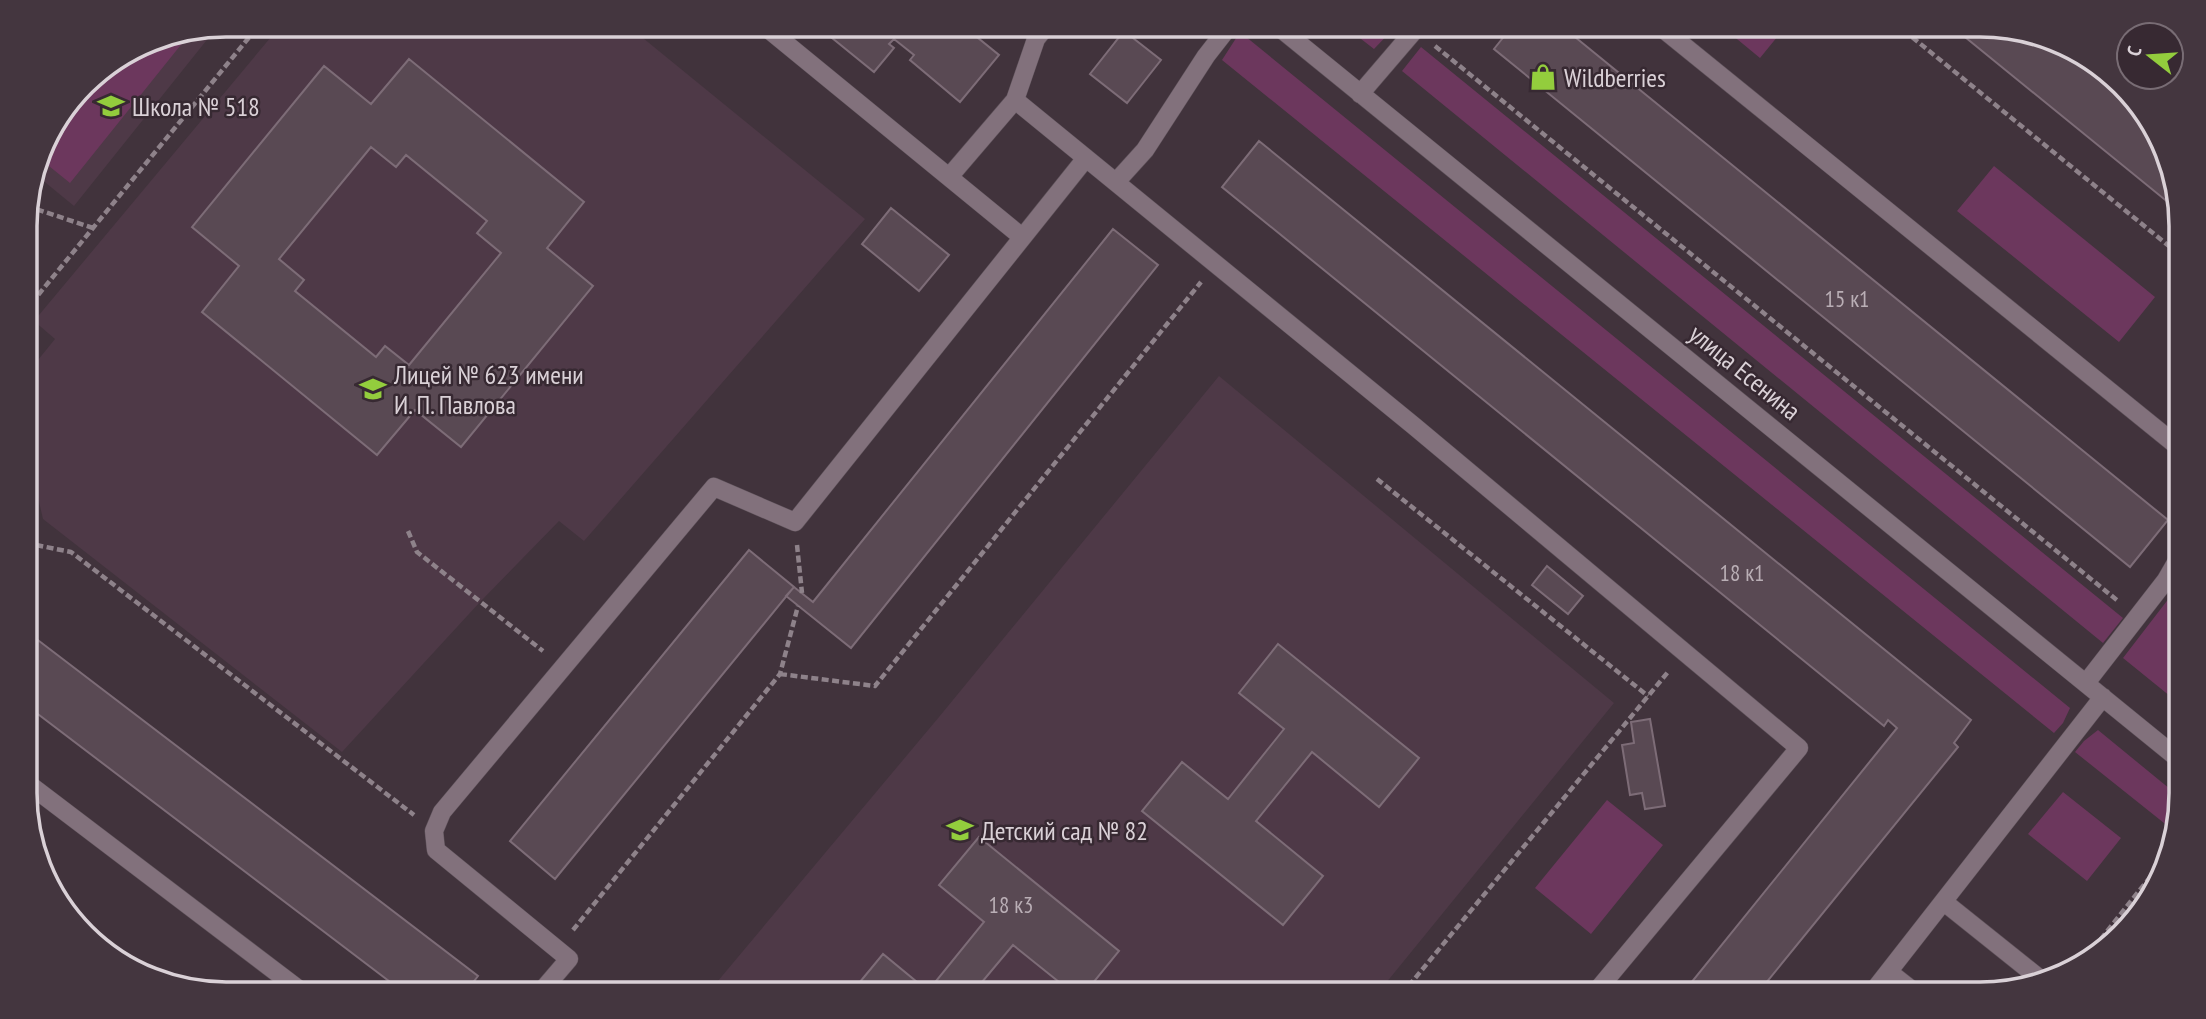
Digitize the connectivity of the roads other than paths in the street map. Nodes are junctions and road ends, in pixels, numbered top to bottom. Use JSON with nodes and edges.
{"nodes":[{"id":1,"x":778,"y":37,"type":"edge"},
{"id":2,"x":1038,"y":37,"type":"edge"},
{"id":3,"x":1221,"y":37,"type":"edge"},
{"id":4,"x":1291,"y":37,"type":"edge"},
{"id":5,"x":1408,"y":37,"type":"edge"},
{"id":6,"x":1673,"y":37,"type":"edge"},
{"id":7,"x":1360,"y":94,"type":"junction"},
{"id":8,"x":1015,"y":100,"type":"junction"},
{"id":9,"x":1086,"y":158,"type":"junction"},
{"id":10,"x":948,"y":177,"type":"junction"},
{"id":11,"x":1116,"y":183,"type":"junction"},
{"id":12,"x":1022,"y":237,"type":"junction"},
{"id":13,"x":2169,"y":440,"type":"edge"},
{"id":14,"x":2169,"y":575,"type":"edge"},
{"id":15,"x":2086,"y":683,"type":"junction"},
{"id":16,"x":2103,"y":697,"type":"junction"},
{"id":17,"x":2169,"y":751,"type":"edge"},
{"id":18,"x":37,"y":790,"type":"edge"},
{"id":19,"x":1944,"y":902,"type":"junction"},
{"id":20,"x":1889,"y":972,"type":"junction"},
{"id":21,"x":2034,"y":974,"type":"edge"},
{"id":22,"x":287,"y":982,"type":"edge"},
{"id":23,"x":549,"y":982,"type":"edge"},
{"id":24,"x":1604,"y":982,"type":"edge"},
{"id":25,"x":1881,"y":982,"type":"edge"},
{"id":26,"x":1902,"y":982,"type":"edge"}],
"edges":[{"from":1,"to":10,"type":"street"},
{"from":2,"to":8,"type":"street"},
{"from":3,"to":11,"type":"street"},
{"from":4,"to":7,"type":"street","name":"улица Есенина"},
{"from":5,"to":7,"type":"street"},
{"from":6,"to":13,"type":"street"},
{"from":7,"to":15,"type":"street","name":"улица Есенина"},
{"from":8,"to":9,"type":"street"},
{"from":8,"to":10,"type":"street"},
{"from":9,"to":11,"type":"street"},
{"from":9,"to":12,"type":"street"},
{"from":10,"to":12,"type":"street"},
{"from":11,"to":24,"type":"street"},
{"from":12,"to":23,"type":"street"},
{"from":14,"to":15,"type":"street"},
{"from":15,"to":16,"type":"street","name":"улица Есенина"},
{"from":16,"to":17,"type":"street","name":"улица Есенина"},
{"from":16,"to":19,"type":"street"},
{"from":18,"to":22,"type":"street"},
{"from":19,"to":20,"type":"street"},
{"from":19,"to":21,"type":"street"},
{"from":20,"to":25,"type":"street"},
{"from":20,"to":26,"type":"street"}]}
